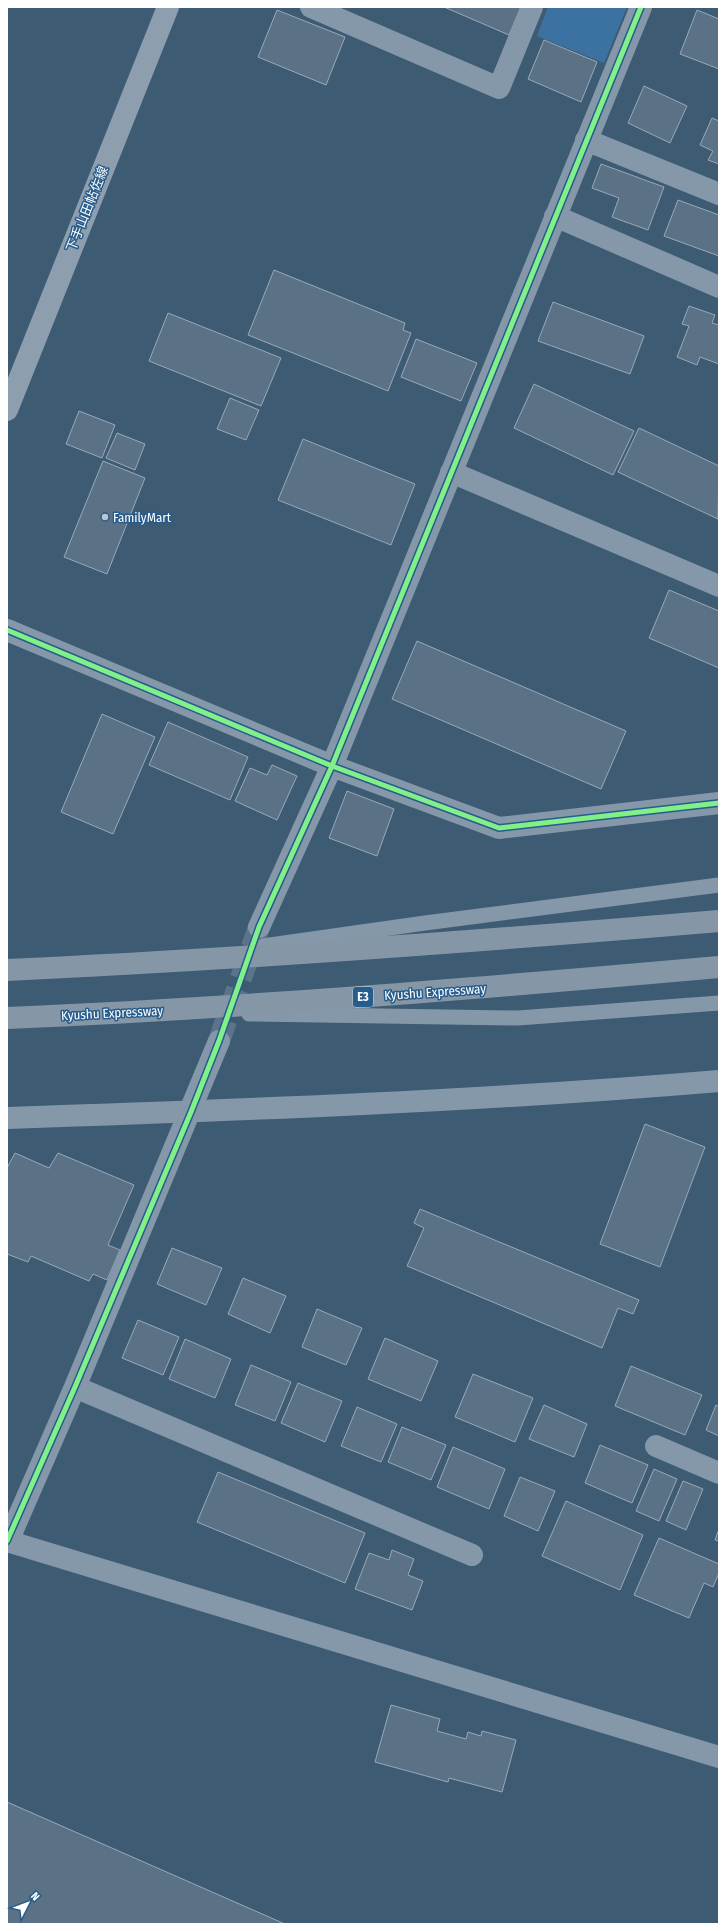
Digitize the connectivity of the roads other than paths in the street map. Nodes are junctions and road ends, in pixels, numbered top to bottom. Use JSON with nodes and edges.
{"nodes":[{"id":1,"x":168,"y":7,"type":"edge"},
{"id":2,"x":311,"y":7,"type":"edge"},
{"id":3,"x":532,"y":7,"type":"edge"},
{"id":4,"x":640,"y":7,"type":"edge"},
{"id":5,"x":586,"y":140,"type":"junction"},
{"id":6,"x":719,"y":194,"type":"edge"},
{"id":7,"x":555,"y":216,"type":"junction"},
{"id":8,"x":719,"y":288,"type":"edge"},
{"id":9,"x":7,"y":410,"type":"edge"},
{"id":10,"x":451,"y":472,"type":"junction"},
{"id":11,"x":719,"y":586,"type":"edge"},
{"id":12,"x":7,"y":630,"type":"edge"},
{"id":13,"x":332,"y":766,"type":"junction"},
{"id":14,"x":719,"y":803,"type":"edge"},
{"id":15,"x":719,"y":885,"type":"edge"},
{"id":16,"x":719,"y":921,"type":"edge"},
{"id":17,"x":259,"y":927,"type":"tunnel mouth"},
{"id":18,"x":142,"y":964,"type":"junction"},
{"id":19,"x":719,"y":967,"type":"edge"},
{"id":20,"x":7,"y":970,"type":"edge"},
{"id":21,"x":719,"y":1003,"type":"edge"},
{"id":22,"x":136,"y":1013,"type":"junction"},
{"id":23,"x":7,"y":1018,"type":"edge"},
{"id":24,"x":219,"y":1041,"type":"tunnel mouth"},
{"id":25,"x":719,"y":1081,"type":"edge"},
{"id":26,"x":191,"y":1112,"type":"junction"},
{"id":27,"x":7,"y":1118,"type":"edge"},
{"id":28,"x":75,"y":1388,"type":"junction"},
{"id":29,"x":656,"y":1446,"type":"dead end"},
{"id":30,"x":719,"y":1473,"type":"edge"},
{"id":31,"x":7,"y":1541,"type":"edge"},
{"id":32,"x":472,"y":1555,"type":"dead end"},
{"id":33,"x":719,"y":1757,"type":"edge"}],
"edges":[{"from":1,"to":9,"type":"main road","name":"下手山田帖佐線"},
{"from":2,"to":3,"type":"street"},
{"from":4,"to":5,"type":"street"},
{"from":5,"to":6,"type":"street"},
{"from":5,"to":7,"type":"street"},
{"from":7,"to":8,"type":"street"},
{"from":7,"to":10,"type":"street"},
{"from":10,"to":11,"type":"street"},
{"from":10,"to":13,"type":"street"},
{"from":12,"to":13,"type":"street"},
{"from":13,"to":14,"type":"street"},
{"from":13,"to":17,"type":"street"},
{"from":15,"to":18,"type":"lane"},
{"from":16,"to":18,"type":"highway"},
{"from":18,"to":20,"type":"highway"},
{"from":19,"to":22,"type":"highway","name":"Kyushu Expressway","number":"E3"},
{"from":21,"to":22,"type":"lane"},
{"from":22,"to":23,"type":"highway","name":"Kyushu Expressway","number":"E3"},
{"from":24,"to":26,"type":"street"},
{"from":25,"to":26,"type":"street"},
{"from":26,"to":27,"type":"street"},
{"from":26,"to":28,"type":"street"},
{"from":28,"to":31,"type":"street"},
{"from":28,"to":32,"type":"street"},
{"from":29,"to":30,"type":"street"},
{"from":31,"to":33,"type":"street"}]}
